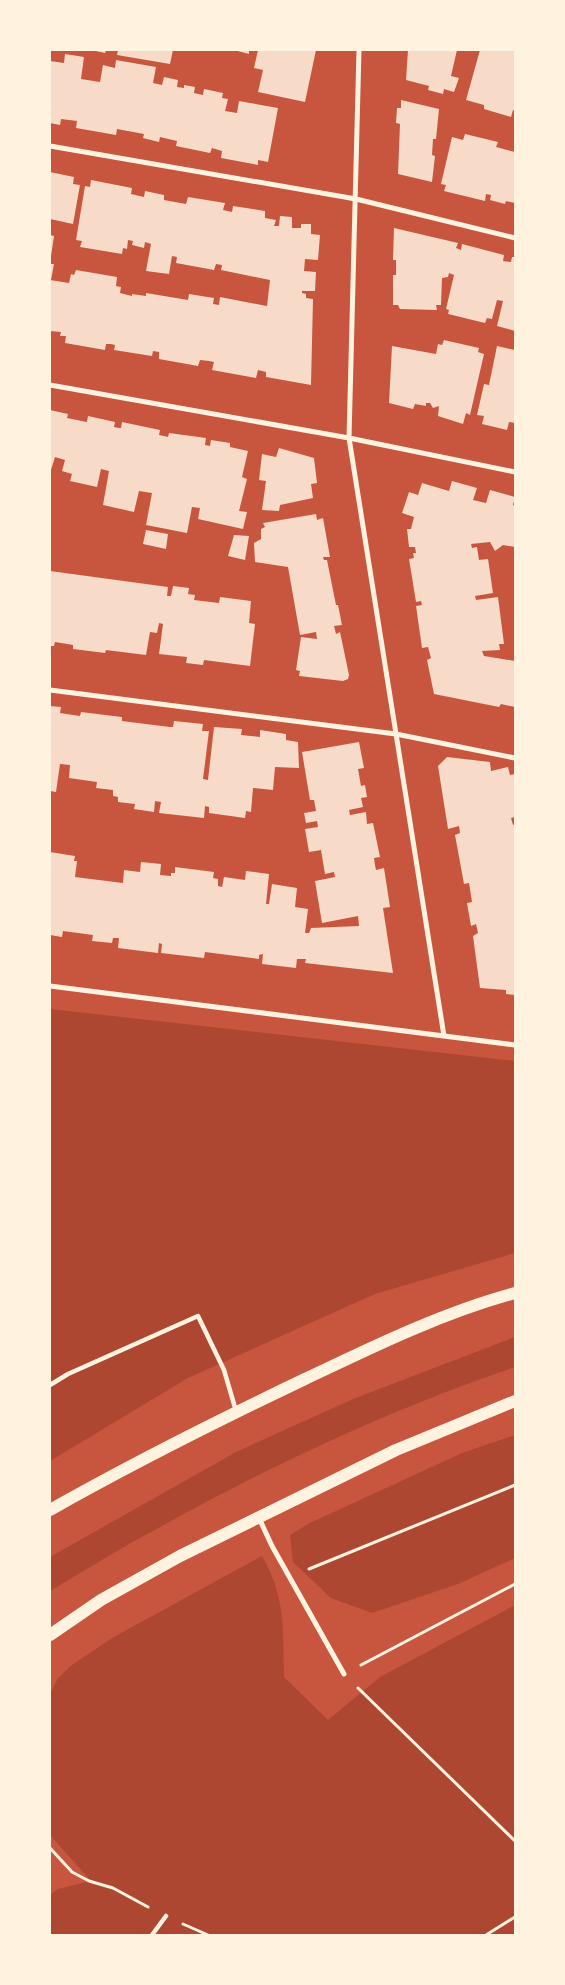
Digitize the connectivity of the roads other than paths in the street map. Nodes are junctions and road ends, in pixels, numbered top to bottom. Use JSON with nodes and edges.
{"nodes":[{"id":1,"x":360,"y":50,"type":"edge"},
{"id":2,"x":50,"y":146,"type":"edge"},
{"id":3,"x":356,"y":200,"type":"junction"},
{"id":4,"x":515,"y":238,"type":"edge"},
{"id":5,"x":50,"y":385,"type":"edge"},
{"id":6,"x":349,"y":438,"type":"junction"},
{"id":7,"x":515,"y":472,"type":"edge"},
{"id":8,"x":50,"y":690,"type":"edge"},
{"id":9,"x":396,"y":734,"type":"junction"},
{"id":10,"x":515,"y":758,"type":"edge"},
{"id":11,"x":50,"y":986,"type":"edge"},
{"id":12,"x":444,"y":1036,"type":"junction"},
{"id":13,"x":515,"y":1045,"type":"edge"},
{"id":14,"x":515,"y":1293,"type":"edge"},
{"id":15,"x":50,"y":1384,"type":"edge"},
{"id":16,"x":515,"y":1401,"type":"edge"},
{"id":17,"x":236,"y":1412,"type":"junction"},
{"id":18,"x":50,"y":1510,"type":"edge"},
{"id":19,"x":258,"y":1518,"type":"junction"},
{"id":20,"x":50,"y":1635,"type":"edge"},
{"id":21,"x":344,"y":1674,"type":"road end"},
{"id":22,"x":166,"y":1916,"type":"road end"},
{"id":23,"x":152,"y":1935,"type":"edge"}],
"edges":[{"from":1,"to":3,"type":"street"},
{"from":2,"to":3,"type":"street"},
{"from":3,"to":4,"type":"street"},
{"from":3,"to":6,"type":"street"},
{"from":5,"to":6,"type":"street"},
{"from":6,"to":7,"type":"street"},
{"from":6,"to":9,"type":"street"},
{"from":8,"to":9,"type":"street"},
{"from":9,"to":10,"type":"street"},
{"from":9,"to":12,"type":"street"},
{"from":11,"to":12,"type":"street"},
{"from":12,"to":13,"type":"street"},
{"from":14,"to":17,"type":"main road"},
{"from":15,"to":17,"type":"street"},
{"from":16,"to":19,"type":"main road"},
{"from":17,"to":18,"type":"main road"},
{"from":19,"to":20,"type":"main road"},
{"from":19,"to":21,"type":"street"},
{"from":22,"to":23,"type":"street"}]}
